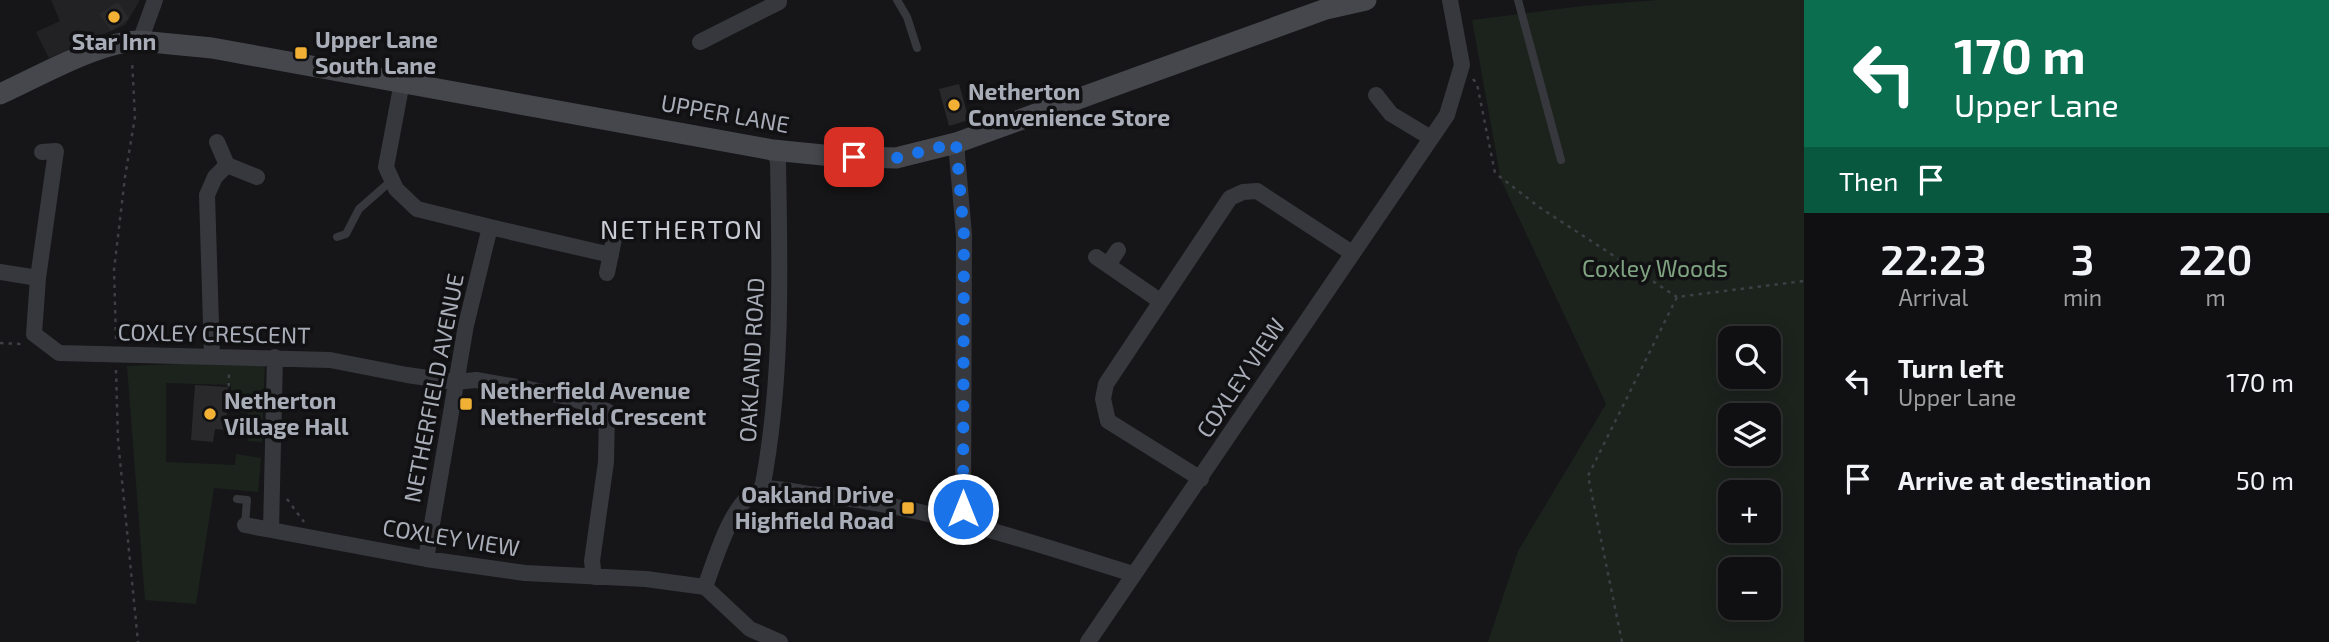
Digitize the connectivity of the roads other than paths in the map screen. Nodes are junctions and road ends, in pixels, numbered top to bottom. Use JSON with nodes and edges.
{"nodes":[{"id":1,"x":155,"y":0,"type":"edge"},
{"id":2,"x":897,"y":0,"type":"edge"},
{"id":3,"x":1366,"y":0,"type":"edge"},
{"id":4,"x":1450,"y":0,"type":"edge"},
{"id":5,"x":1518,"y":0,"type":"edge"},
{"id":6,"x":781,"y":1,"type":"edge"},
{"id":7,"x":140,"y":41,"type":"junction"},
{"id":8,"x":700,"y":42,"type":"dead end"},
{"id":9,"x":917,"y":48,"type":"dead end"},
{"id":10,"x":402,"y":82,"type":"junction"},
{"id":11,"x":0,"y":94,"type":"edge"},
{"id":12,"x":1376,"y":95,"type":"dead end"},
{"id":13,"x":1431,"y":138,"type":"junction"},
{"id":14,"x":216,"y":142,"type":"dead end"},
{"id":15,"x":956,"y":143,"type":"junction"},
{"id":16,"x":773,"y":150,"type":"junction"},
{"id":17,"x":42,"y":152,"type":"dead end"},
{"id":18,"x":1561,"y":160,"type":"dead end"},
{"id":19,"x":228,"y":165,"type":"junction"},
{"id":20,"x":257,"y":177,"type":"dead end"},
{"id":21,"x":392,"y":180,"type":"junction"},
{"id":22,"x":490,"y":226,"type":"junction"},
{"id":23,"x":615,"y":234,"type":"dead end"},
{"id":24,"x":338,"y":237,"type":"dead end"},
{"id":25,"x":1118,"y":250,"type":"dead end"},
{"id":26,"x":1352,"y":253,"type":"junction"},
{"id":27,"x":611,"y":255,"type":"junction"},
{"id":28,"x":0,"y":272,"type":"edge"},
{"id":29,"x":607,"y":273,"type":"dead end"},
{"id":30,"x":38,"y":278,"type":"junction"},
{"id":31,"x":1160,"y":301,"type":"junction"},
{"id":32,"x":212,"y":356,"type":"junction"},
{"id":33,"x":275,"y":357,"type":"junction"},
{"id":34,"x":455,"y":382,"type":"junction"},
{"id":35,"x":1201,"y":479,"type":"junction"},
{"id":36,"x":762,"y":489,"type":"junction"},
{"id":37,"x":237,"y":499,"type":"dead end"},
{"id":38,"x":948,"y":519,"type":"junction"},
{"id":39,"x":245,"y":525,"type":"joint"},
{"id":40,"x":271,"y":530,"type":"junction"},
{"id":41,"x":426,"y":559,"type":"junction"},
{"id":42,"x":1133,"y":575,"type":"junction"},
{"id":43,"x":594,"y":576,"type":"junction"},
{"id":44,"x":705,"y":587,"type":"junction"},
{"id":45,"x":780,"y":642,"type":"edge"},
{"id":46,"x":1088,"y":642,"type":"edge"}],
"edges":[{"from":1,"to":7,"type":"street"},
{"from":2,"to":9,"type":"lane"},
{"from":3,"to":15,"type":"main road","name":"UPPER LANE"},
{"from":4,"to":13,"type":"street","name":"COXLEY VIEW"},
{"from":5,"to":18,"type":"lane"},
{"from":6,"to":8,"type":"street"},
{"from":7,"to":10,"type":"main road","name":"UPPER LANE"},
{"from":7,"to":11,"type":"main road","name":"UPPER LANE"},
{"from":10,"to":16,"type":"main road","name":"UPPER LANE"},
{"from":10,"to":21,"type":"street"},
{"from":12,"to":13,"type":"street"},
{"from":13,"to":26,"type":"street","name":"COXLEY VIEW"},
{"from":14,"to":19,"type":"street"},
{"from":15,"to":16,"type":"main road","name":"UPPER LANE"},
{"from":15,"to":38,"type":"street"},
{"from":16,"to":36,"type":"street","name":"OAKLAND ROAD"},
{"from":17,"to":30,"type":"street","name":"COXLEY CRESCENT"},
{"from":19,"to":20,"type":"street"},
{"from":19,"to":32,"type":"street"},
{"from":21,"to":22,"type":"street"},
{"from":21,"to":24,"type":"lane"},
{"from":22,"to":27,"type":"street"},
{"from":22,"to":34,"type":"street","name":"NETHERFIELD AVENUE"},
{"from":23,"to":27,"type":"street"},
{"from":25,"to":31,"type":"street"},
{"from":26,"to":31,"type":"street"},
{"from":26,"to":35,"type":"street","name":"COXLEY VIEW"},
{"from":27,"to":29,"type":"street"},
{"from":28,"to":30,"type":"street"},
{"from":30,"to":32,"type":"street","name":"COXLEY CRESCENT"},
{"from":31,"to":35,"type":"street"},
{"from":32,"to":33,"type":"street","name":"COXLEY CRESCENT"},
{"from":33,"to":34,"type":"street","name":"COXLEY CRESCENT"},
{"from":33,"to":40,"type":"street"},
{"from":34,"to":41,"type":"street","name":"NETHERFIELD AVENUE"},
{"from":34,"to":43,"type":"street","name":"COXLEY CRESCENT"},
{"from":35,"to":42,"type":"street","name":"COXLEY VIEW"},
{"from":36,"to":38,"type":"street"},
{"from":36,"to":44,"type":"street"},
{"from":37,"to":39,"type":"lane"},
{"from":38,"to":42,"type":"street"},
{"from":39,"to":40,"type":"street","name":"COXLEY VIEW"},
{"from":40,"to":41,"type":"street","name":"COXLEY VIEW"},
{"from":41,"to":43,"type":"street","name":"COXLEY VIEW"},
{"from":42,"to":46,"type":"street","name":"COXLEY VIEW"},
{"from":43,"to":44,"type":"street","name":"COXLEY VIEW"},
{"from":44,"to":45,"type":"street"}]}
